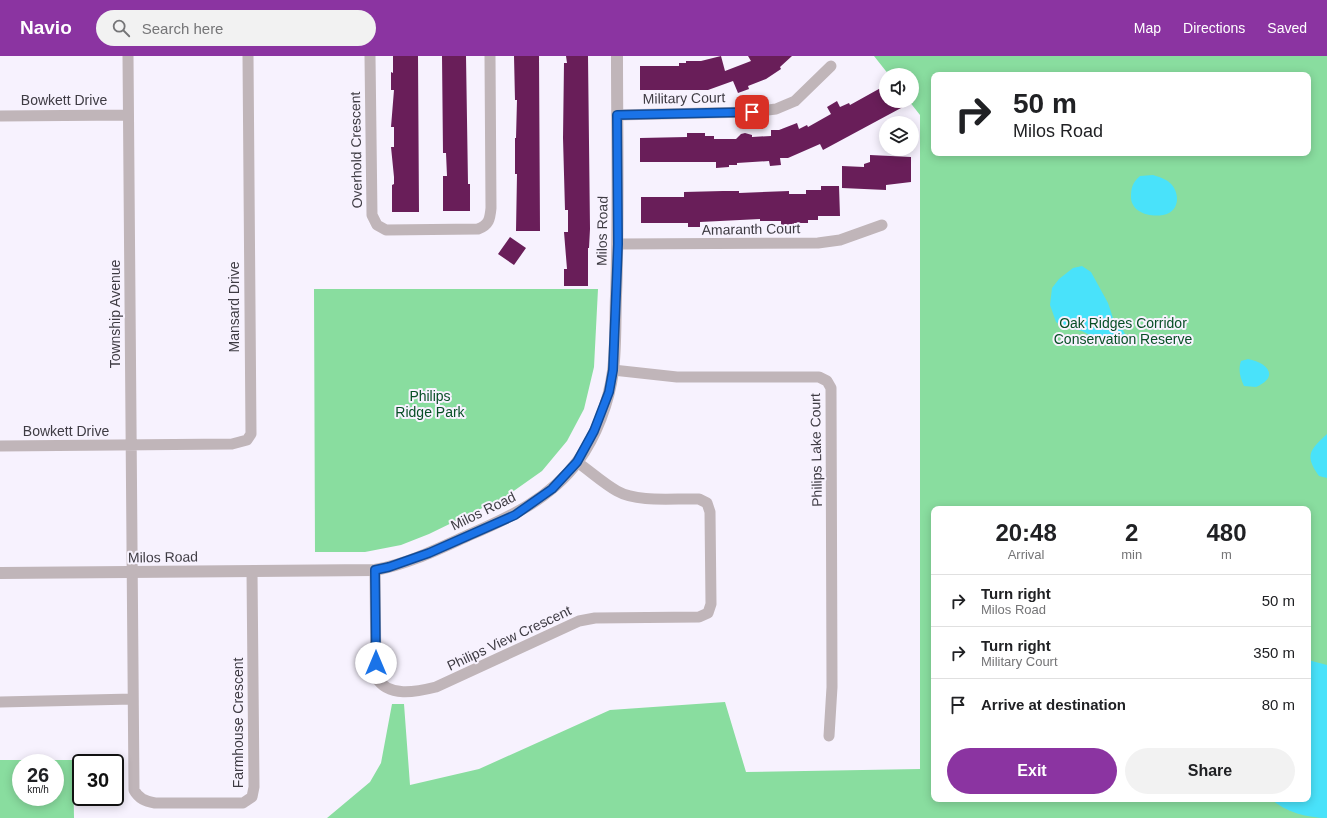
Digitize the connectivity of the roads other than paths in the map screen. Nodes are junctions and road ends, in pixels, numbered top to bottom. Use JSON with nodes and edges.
{"nodes":[{"id":1,"x":128,"y":56,"type":"edge"},
{"id":2,"x":248,"y":56,"type":"edge"},
{"id":3,"x":370,"y":56,"type":"edge"},
{"id":4,"x":490,"y":56,"type":"edge"},
{"id":5,"x":616,"y":56,"type":"edge"},
{"id":6,"x":831,"y":66,"type":"dead end"},
{"id":7,"x":128,"y":115,"type":"junction"},
{"id":8,"x":617,"y":115,"type":"junction"},
{"id":9,"x":0,"y":116,"type":"edge"},
{"id":10,"x":882,"y":225,"type":"dead end"},
{"id":11,"x":618,"y":244,"type":"junction"},
{"id":12,"x":613,"y":370,"type":"junction"},
{"id":13,"x":0,"y":446,"type":"edge"},
{"id":14,"x":131,"y":446,"type":"junction"},
{"id":15,"x":577,"y":462,"type":"junction"},
{"id":16,"x":375,"y":570,"type":"junction"},
{"id":17,"x":252,"y":571,"type":"junction"},
{"id":18,"x":132,"y":572,"type":"junction"},
{"id":19,"x":0,"y":573,"type":"edge"},
{"id":20,"x":133,"y":699,"type":"junction"},
{"id":21,"x":0,"y":702,"type":"edge"},
{"id":22,"x":829,"y":736,"type":"dead end"}],
"edges":[{"from":1,"to":7,"type":"street","name":"Township Avenue"},
{"from":2,"to":14,"type":"street","name":"Mansard Drive"},
{"from":3,"to":4,"type":"street","name":"Overhold Crescent"},
{"from":5,"to":8,"type":"street","name":"Milos Road"},
{"from":6,"to":8,"type":"street","name":"Military Court"},
{"from":7,"to":9,"type":"street","name":"Bowkett Drive"},
{"from":7,"to":14,"type":"street","name":"Township Avenue"},
{"from":8,"to":11,"type":"street","name":"Milos Road"},
{"from":10,"to":11,"type":"street","name":"Amaranth Court"},
{"from":11,"to":12,"type":"street","name":"Milos Road"},
{"from":12,"to":15,"type":"street","name":"Milos Road"},
{"from":12,"to":22,"type":"street","name":"Philips Lake Court"},
{"from":13,"to":14,"type":"street","name":"Bowkett Drive"},
{"from":14,"to":18,"type":"street","name":"Township Avenue"},
{"from":15,"to":16,"type":"street","name":"Milos Road"},
{"from":15,"to":16,"type":"street","name":"Philips View Crescent"},
{"from":16,"to":17,"type":"street","name":"Milos Road"},
{"from":17,"to":18,"type":"street","name":"Milos Road"},
{"from":17,"to":20,"type":"street","name":"Farmhouse Crescent"},
{"from":18,"to":19,"type":"street","name":"Milos Road"},
{"from":18,"to":20,"type":"street","name":"Farmhouse Crescent"},
{"from":20,"to":21,"type":"street"}]}
